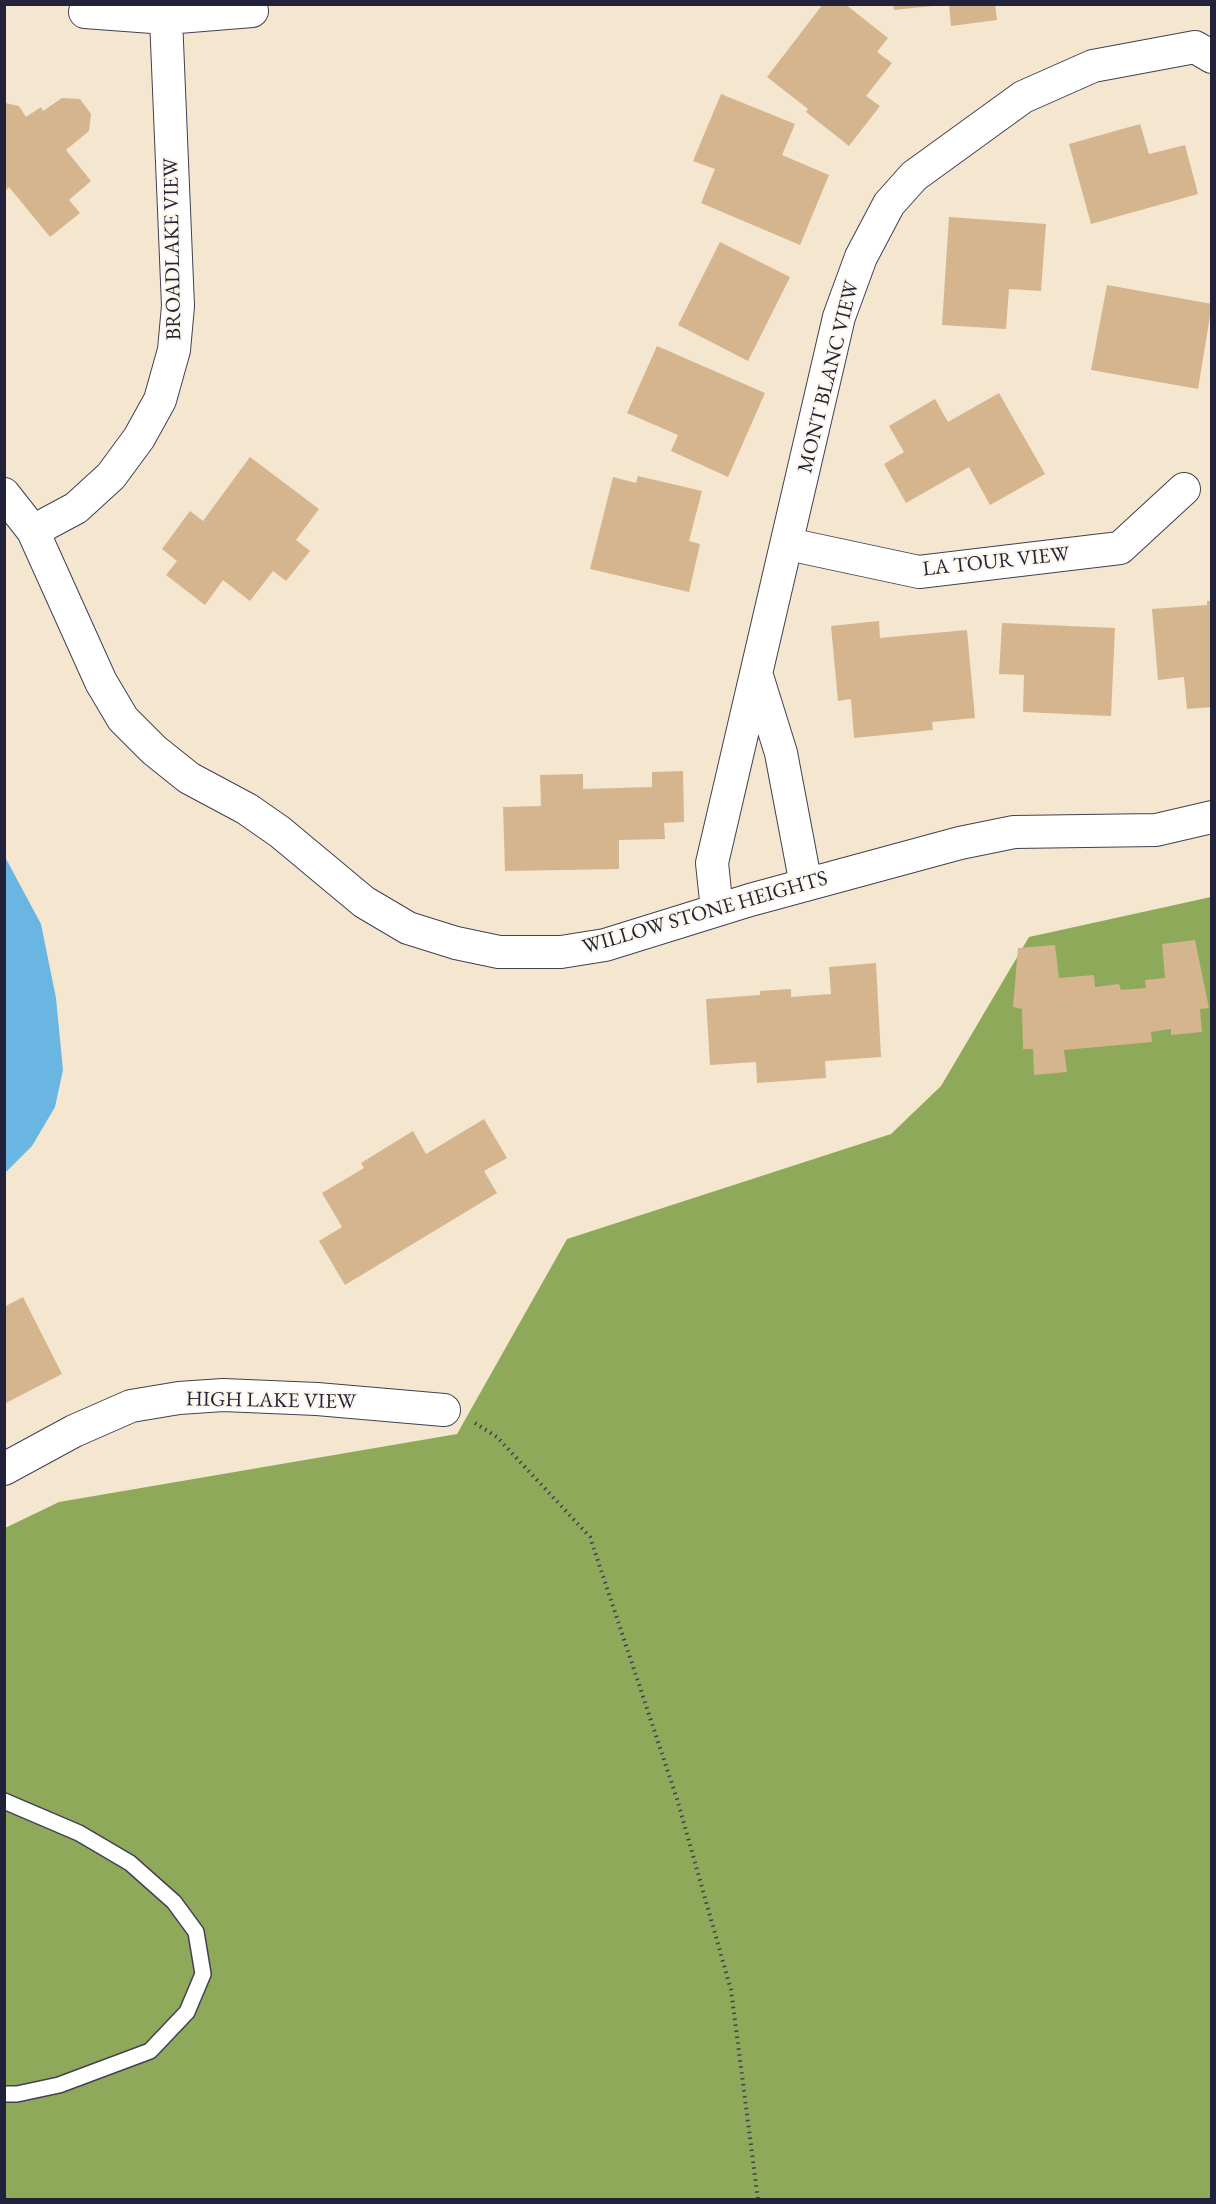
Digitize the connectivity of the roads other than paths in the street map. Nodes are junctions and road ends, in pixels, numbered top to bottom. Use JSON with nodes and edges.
{"nodes":[{"id":1,"x":252,"y":11,"type":"dead end"},
{"id":2,"x":85,"y":12,"type":"dead end"},
{"id":3,"x":166,"y":18,"type":"junction"},
{"id":4,"x":1212,"y":57,"type":"edge"},
{"id":5,"x":1184,"y":489,"type":"dead end"},
{"id":6,"x":4,"y":494,"type":"edge"},
{"id":7,"x":33,"y":531,"type":"junction"},
{"id":8,"x":788,"y":544,"type":"junction"},
{"id":9,"x":756,"y":673,"type":"junction"},
{"id":10,"x":1212,"y":816,"type":"edge"},
{"id":11,"x":806,"y":885,"type":"junction"},
{"id":12,"x":717,"y":910,"type":"junction"},
{"id":13,"x":444,"y":1410,"type":"road end"},
{"id":14,"x":4,"y":1468,"type":"edge"},
{"id":15,"x":4,"y":1801,"type":"edge"},
{"id":16,"x":4,"y":2094,"type":"edge"}],
"edges":[{"from":1,"to":3,"type":"street"},
{"from":2,"to":3,"type":"street"},
{"from":3,"to":7,"type":"street","name":"BROADLAKE VIEW"},
{"from":4,"to":8,"type":"street","name":"MONT BLANC VIEW"},
{"from":5,"to":8,"type":"street","name":"LA TOUR VIEW"},
{"from":6,"to":7,"type":"street","name":"WILLOW STONE HEIGHTS"},
{"from":7,"to":12,"type":"street","name":"WILLOW STONE HEIGHTS"},
{"from":8,"to":9,"type":"street","name":"MONT BLANC VIEW"},
{"from":9,"to":11,"type":"street"},
{"from":9,"to":12,"type":"street","name":"MONT BLANC VIEW"},
{"from":10,"to":11,"type":"street","name":"WILLOW STONE HEIGHTS"},
{"from":11,"to":12,"type":"street","name":"WILLOW STONE HEIGHTS"},
{"from":13,"to":14,"type":"street","name":"HIGH LAKE VIEW"},
{"from":15,"to":16,"type":"lane"}]}
